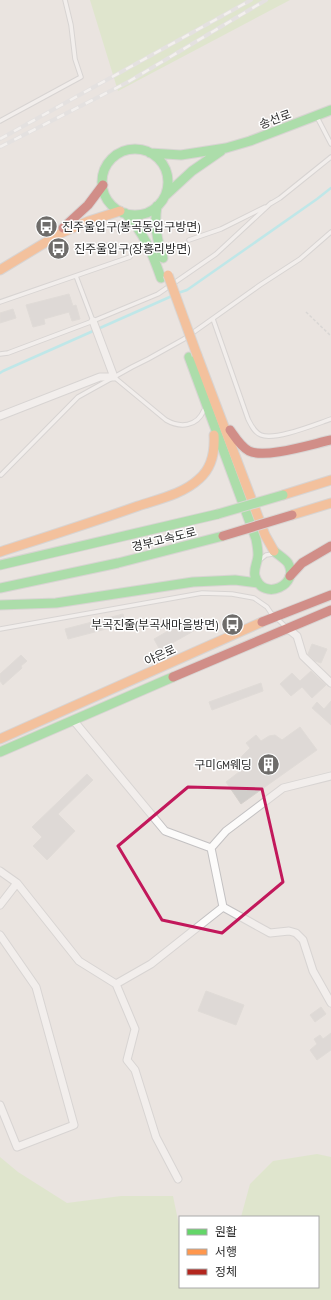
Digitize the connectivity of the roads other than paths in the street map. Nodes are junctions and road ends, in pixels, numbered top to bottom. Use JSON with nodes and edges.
{"nodes":[{"id":1,"x":65,"y":0,"type":"edge"},
{"id":2,"x":331,"y":110,"type":"edge"},
{"id":3,"x":317,"y":117,"type":"junction"},
{"id":4,"x":0,"y":121,"type":"edge"},
{"id":5,"x":331,"y":144,"type":"edge"},
{"id":6,"x":226,"y":148,"type":"junction"},
{"id":7,"x":150,"y":153,"type":"junction"},
{"id":8,"x":331,"y":157,"type":"edge"},
{"id":9,"x":103,"y":185,"type":"junction"},
{"id":10,"x":166,"y":195,"type":"junction"},
{"id":11,"x":271,"y":203,"type":"junction"},
{"id":12,"x":157,"y":206,"type":"junction"},
{"id":13,"x":122,"y":212,"type":"junction"},
{"id":14,"x":331,"y":232,"type":"edge"},
{"id":15,"x":189,"y":240,"type":"dead end"},
{"id":16,"x":42,"y":244,"type":"junction"},
{"id":17,"x":130,"y":257,"type":"dead end"},
{"id":18,"x":0,"y":270,"type":"edge"},
{"id":19,"x":76,"y":276,"type":"junction"},
{"id":20,"x":165,"y":277,"type":"junction"},
{"id":21,"x":0,"y":302,"type":"edge"},
{"id":22,"x":213,"y":319,"type":"junction"},
{"id":23,"x":93,"y":320,"type":"junction"},
{"id":24,"x":0,"y":354,"type":"edge"},
{"id":25,"x":193,"y":356,"type":"junction"},
{"id":26,"x":114,"y":377,"type":"junction"},
{"id":27,"x":206,"y":406,"type":"junction"},
{"id":28,"x":220,"y":414,"type":"junction"},
{"id":29,"x":0,"y":416,"type":"edge"},
{"id":30,"x":331,"y":419,"type":"edge"},
{"id":31,"x":214,"y":427,"type":"junction"},
{"id":32,"x":331,"y":440,"type":"edge"},
{"id":33,"x":1,"y":475,"type":"dead end"},
{"id":34,"x":331,"y":480,"type":"edge"},
{"id":35,"x":331,"y":503,"type":"edge"},
{"id":36,"x":331,"y":546,"type":"edge"},
{"id":37,"x":0,"y":552,"type":"edge"},
{"id":38,"x":280,"y":556,"type":"junction"},
{"id":39,"x":257,"y":563,"type":"junction"},
{"id":40,"x":0,"y":565,"type":"edge"},
{"id":41,"x":290,"y":576,"type":"junction"},
{"id":42,"x":258,"y":583,"type":"junction"},
{"id":43,"x":0,"y":588,"type":"edge"},
{"id":44,"x":331,"y":595,"type":"edge"},
{"id":45,"x":0,"y":605,"type":"edge"},
{"id":46,"x":331,"y":610,"type":"edge"},
{"id":47,"x":275,"y":617,"type":"junction"},
{"id":48,"x":287,"y":628,"type":"junction"},
{"id":49,"x":0,"y":629,"type":"edge"},
{"id":50,"x":331,"y":683,"type":"edge"},
{"id":51,"x":74,"y":721,"type":"junction"},
{"id":52,"x":0,"y":739,"type":"edge"},
{"id":53,"x":0,"y":752,"type":"edge"},
{"id":54,"x":331,"y":775,"type":"edge"},
{"id":55,"x":210,"y":848,"type":"junction"},
{"id":56,"x":0,"y":871,"type":"edge"},
{"id":57,"x":17,"y":883,"type":"junction"},
{"id":58,"x":0,"y":905,"type":"edge"},
{"id":59,"x":223,"y":907,"type":"junction"},
{"id":60,"x":0,"y":935,"type":"edge"},
{"id":61,"x":116,"y":984,"type":"junction"},
{"id":62,"x":331,"y":1003,"type":"edge"},
{"id":63,"x":0,"y":1105,"type":"edge"},
{"id":64,"x":178,"y":1179,"type":"dead end"}],
"edges":[{"from":1,"to":4,"type":"lane"},
{"from":2,"to":3,"type":"main road","name":"송선로"},
{"from":3,"to":5,"type":"lane"},
{"from":3,"to":6,"type":"main road","name":"송선로"},
{"from":6,"to":7,"type":"main road"},
{"from":6,"to":10,"type":"main road"},
{"from":7,"to":9,"type":"main road"},
{"from":7,"to":10,"type":"main road"},
{"from":8,"to":11,"type":"lane"},
{"from":9,"to":13,"type":"main road"},
{"from":9,"to":16,"type":"main road"},
{"from":10,"to":12,"type":"main road"},
{"from":11,"to":15,"type":"lane"},
{"from":11,"to":23,"type":"lane"},
{"from":12,"to":13,"type":"main road"},
{"from":12,"to":20,"type":"main road"},
{"from":13,"to":16,"type":"main road"},
{"from":13,"to":20,"type":"main road"},
{"from":14,"to":22,"type":"lane"},
{"from":16,"to":18,"type":"main road"},
{"from":17,"to":19,"type":"lane"},
{"from":19,"to":21,"type":"lane"},
{"from":19,"to":23,"type":"lane"},
{"from":20,"to":25,"type":"main road","bridge":true},
{"from":22,"to":26,"type":"lane"},
{"from":22,"to":30,"type":"lane"},
{"from":23,"to":24,"type":"lane"},
{"from":23,"to":26,"type":"street"},
{"from":25,"to":27,"type":"main road"},
{"from":25,"to":28,"type":"main road"},
{"from":26,"to":27,"type":"lane"},
{"from":26,"to":29,"type":"street"},
{"from":26,"to":33,"type":"lane"},
{"from":27,"to":31,"type":"main road"},
{"from":28,"to":32,"type":"main road"},
{"from":28,"to":38,"type":"main road"},
{"from":31,"to":37,"type":"main road"},
{"from":31,"to":39,"type":"main road"},
{"from":34,"to":40,"type":"main road","name":"경부고속도로","bridge":true},
{"from":35,"to":43,"type":"main road","name":"경부고속도로","bridge":true},
{"from":36,"to":41,"type":"main road"},
{"from":38,"to":39,"type":"lane"},
{"from":38,"to":41,"type":"main road"},
{"from":39,"to":42,"type":"main road"},
{"from":41,"to":42,"type":"main road"},
{"from":42,"to":45,"type":"main road"},
{"from":44,"to":47,"type":"main road","name":"야은로"},
{"from":46,"to":48,"type":"main road","name":"야은로"},
{"from":47,"to":48,"type":"lane"},
{"from":47,"to":49,"type":"lane"},
{"from":47,"to":52,"type":"main road","name":"야은로"},
{"from":48,"to":50,"type":"street"},
{"from":48,"to":51,"type":"main road","name":"야은로"},
{"from":51,"to":53,"type":"main road","name":"야은로"},
{"from":51,"to":55,"type":"street"},
{"from":54,"to":55,"type":"street"},
{"from":55,"to":59,"type":"street"},
{"from":56,"to":57,"type":"street"},
{"from":57,"to":58,"type":"street"},
{"from":57,"to":61,"type":"street"},
{"from":59,"to":61,"type":"street"},
{"from":59,"to":62,"type":"street"},
{"from":60,"to":63,"type":"street"},
{"from":61,"to":64,"type":"street"}]}
